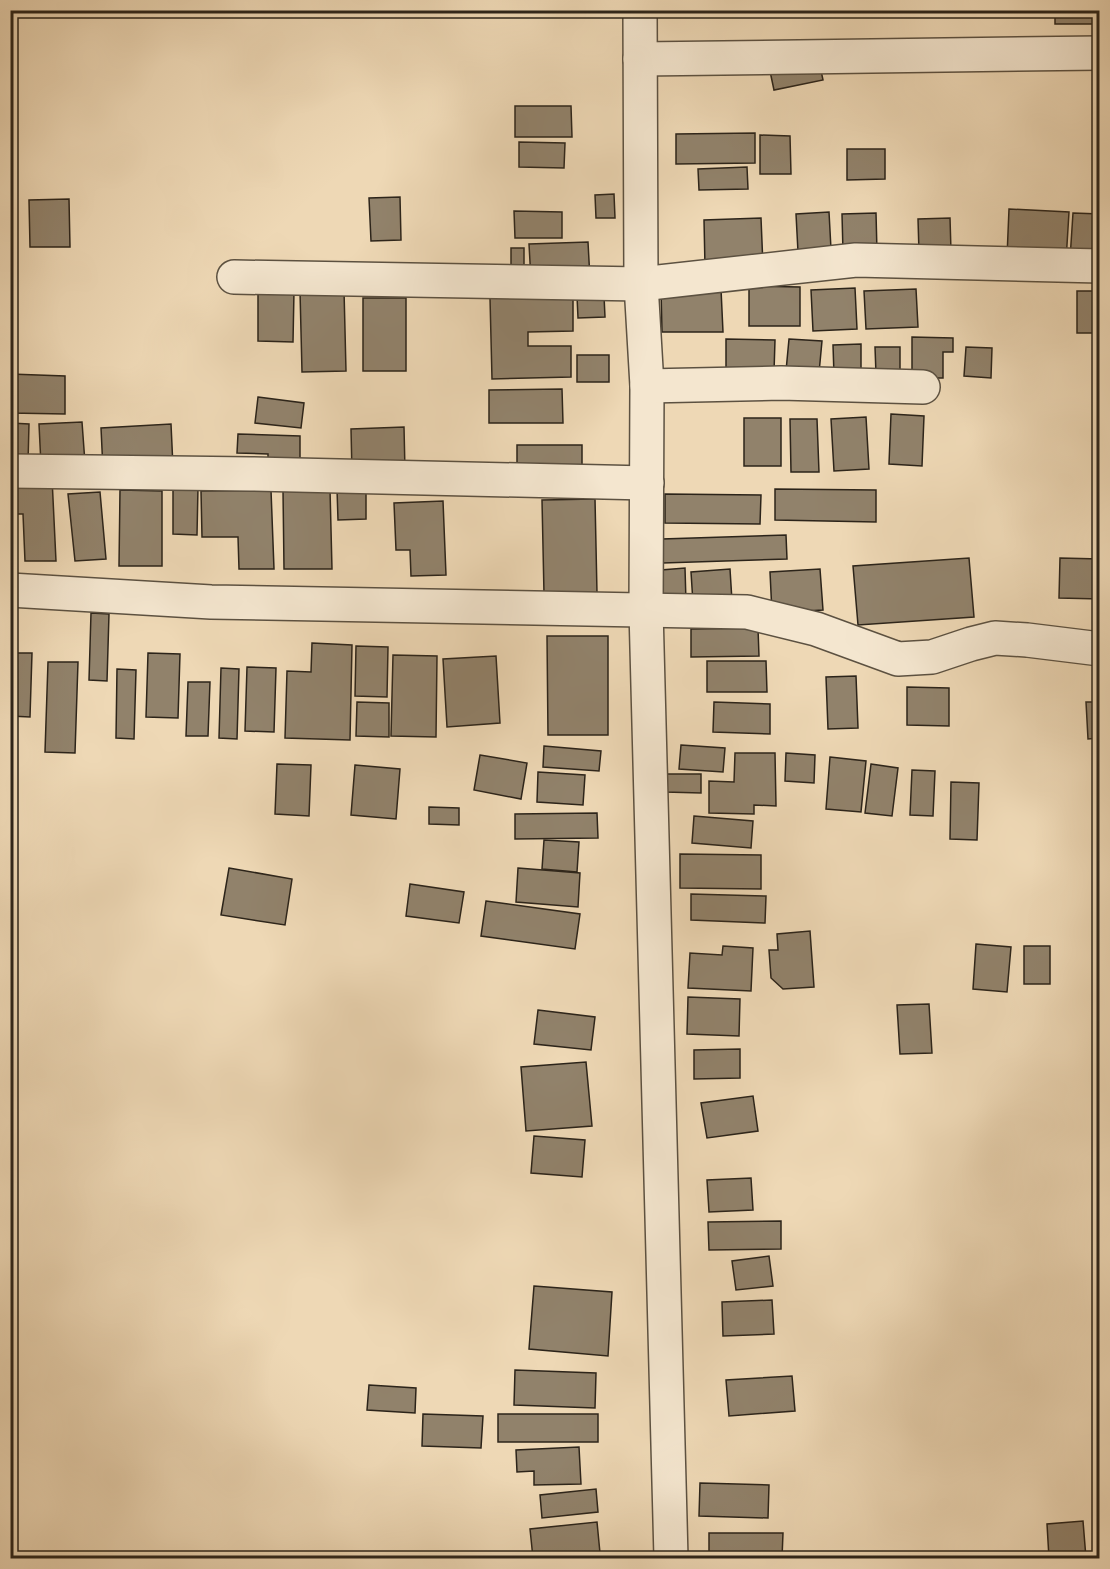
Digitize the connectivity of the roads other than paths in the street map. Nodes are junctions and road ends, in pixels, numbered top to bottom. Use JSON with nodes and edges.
{"nodes":[{"id":1,"x":640,"y":10,"type":"edge"},
{"id":2,"x":1100,"y":53,"type":"edge"},
{"id":3,"x":640,"y":59,"type":"junction"},
{"id":4,"x":1100,"y":266,"type":"edge"},
{"id":5,"x":234,"y":277,"type":"dead end"},
{"id":6,"x":641,"y":284,"type":"junction"},
{"id":7,"x":647,"y":386,"type":"junction"},
{"id":8,"x":923,"y":387,"type":"dead end"},
{"id":9,"x":10,"y":471,"type":"edge"},
{"id":10,"x":647,"y":483,"type":"junction"},
{"id":11,"x":10,"y":590,"type":"edge"},
{"id":12,"x":646,"y":610,"type":"junction"},
{"id":13,"x":1100,"y":649,"type":"edge"},
{"id":14,"x":671,"y":1558,"type":"edge"}],
"edges":[{"from":1,"to":3,"type":"street"},
{"from":2,"to":3,"type":"street"},
{"from":3,"to":6,"type":"street"},
{"from":4,"to":6,"type":"street"},
{"from":5,"to":6,"type":"street"},
{"from":6,"to":7,"type":"street"},
{"from":7,"to":8,"type":"street"},
{"from":7,"to":10,"type":"street"},
{"from":9,"to":10,"type":"street"},
{"from":10,"to":12,"type":"street"},
{"from":11,"to":12,"type":"street"},
{"from":12,"to":13,"type":"street"},
{"from":12,"to":14,"type":"street"}]}
